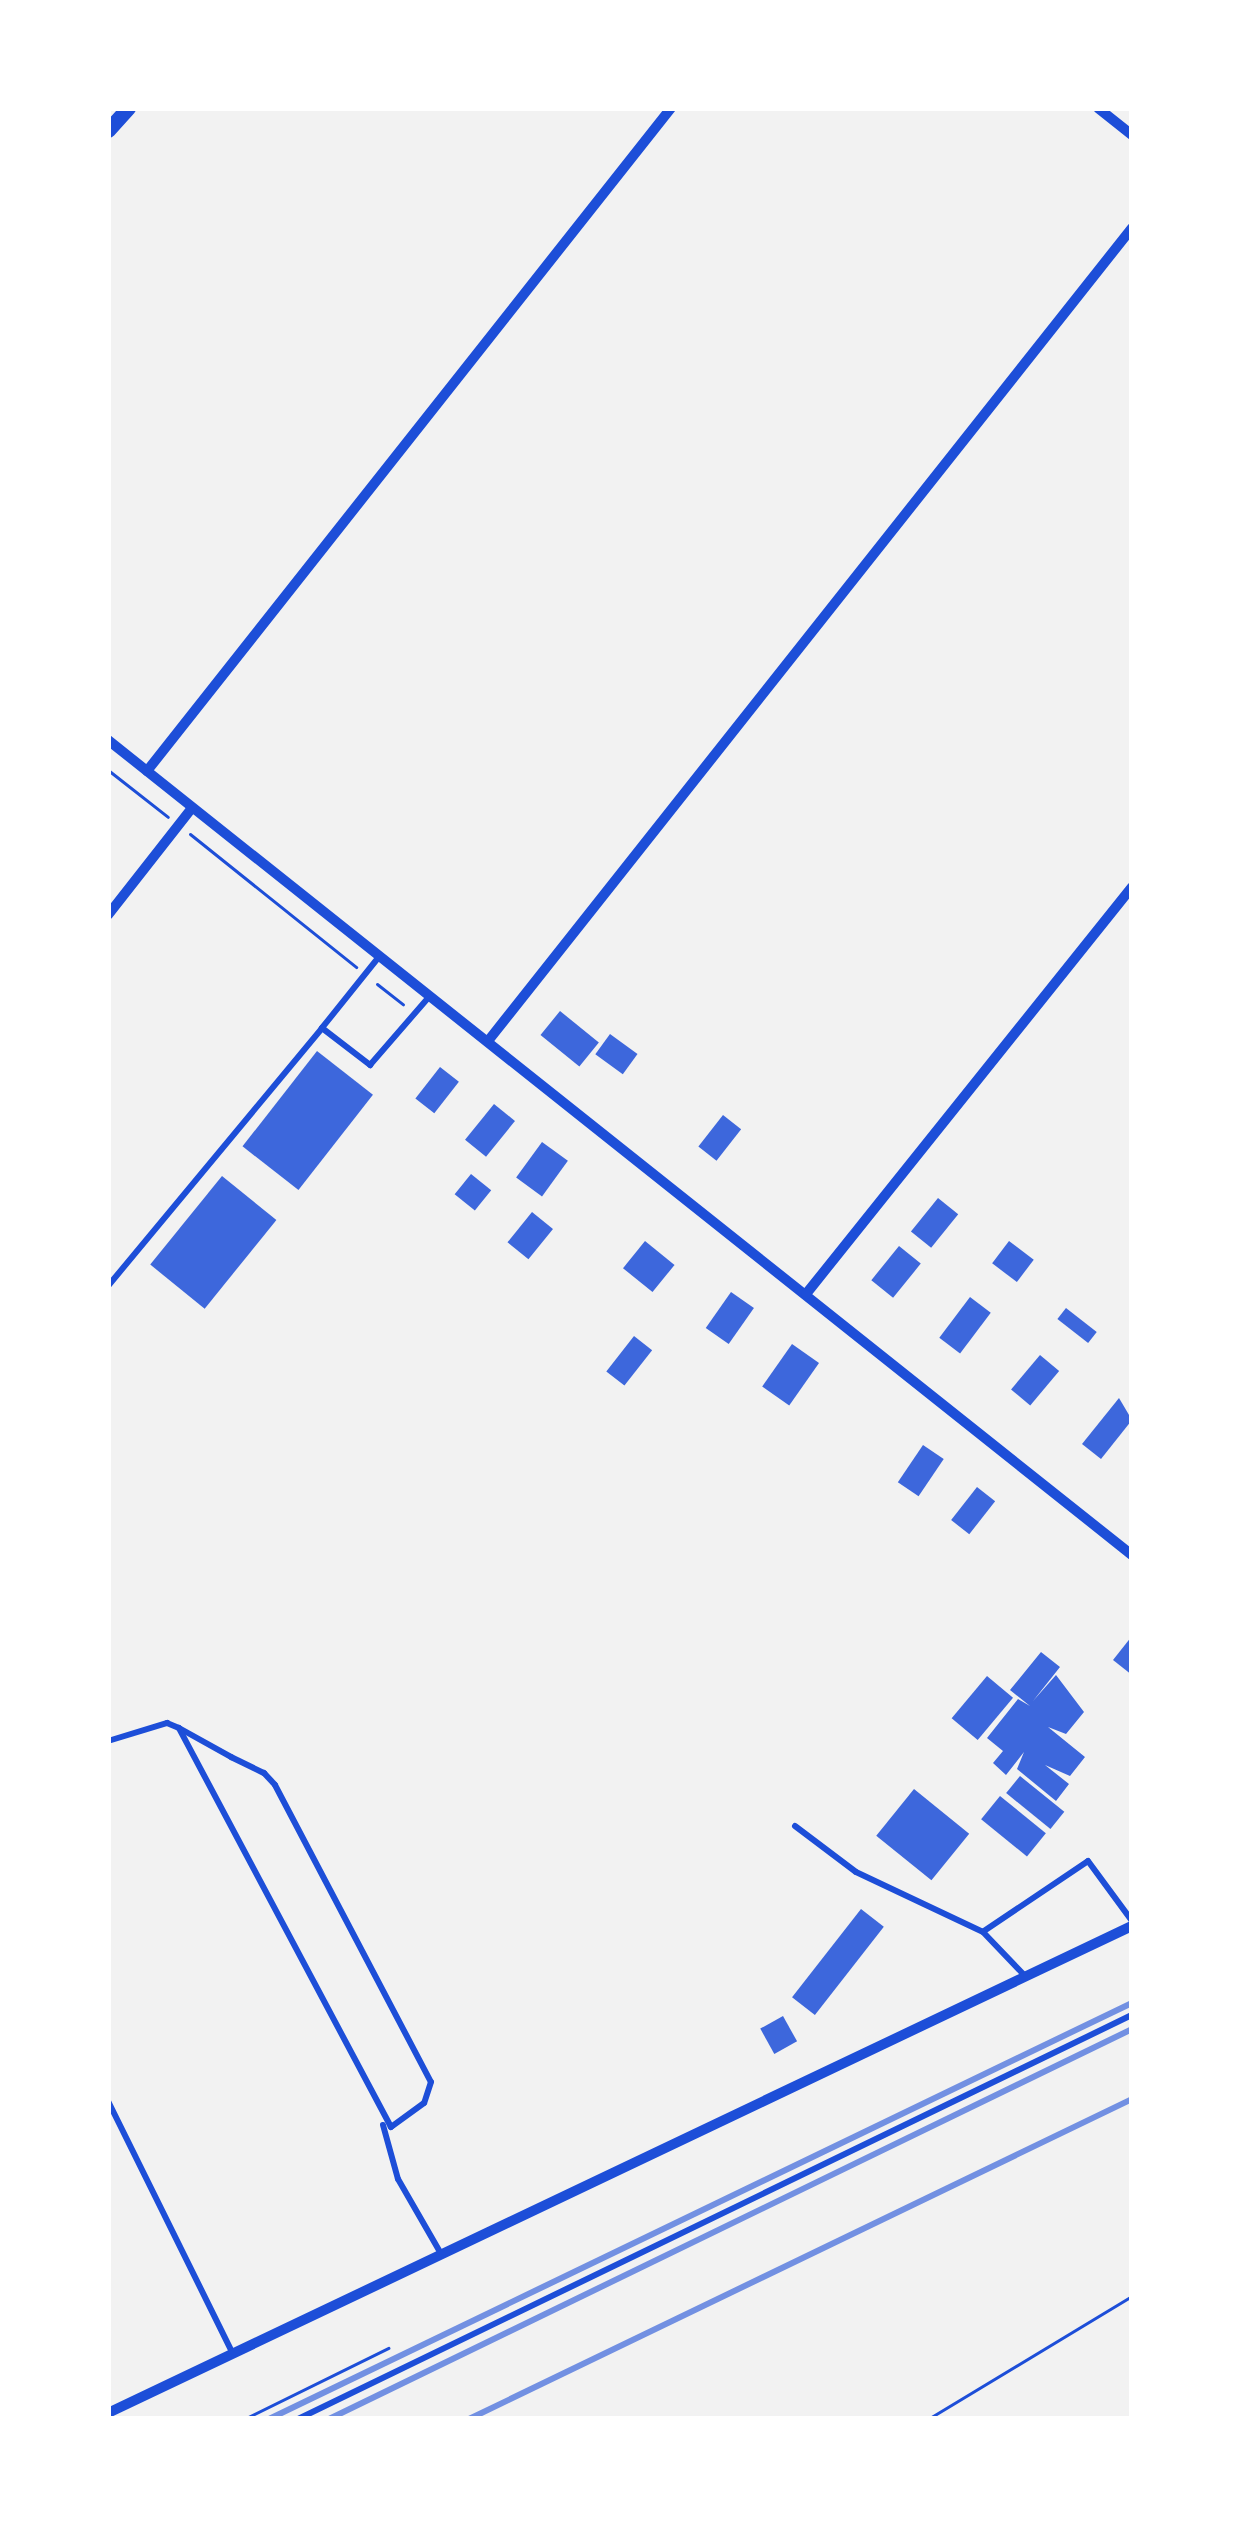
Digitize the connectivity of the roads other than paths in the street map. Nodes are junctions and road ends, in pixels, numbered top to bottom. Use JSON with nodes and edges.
{"nodes":[{"id":1,"x":671,"y":108,"type":"edge"},
{"id":2,"x":1098,"y":108,"type":"edge"},
{"id":3,"x":124,"y":110,"type":"edge"},
{"id":4,"x":108,"y":130,"type":"edge"},
{"id":5,"x":1132,"y":135,"type":"edge"},
{"id":6,"x":1132,"y":228,"type":"edge"},
{"id":7,"x":108,"y":740,"type":"edge"},
{"id":8,"x":147,"y":771,"type":"junction"},
{"id":9,"x":192,"y":808,"type":"junction"},
{"id":10,"x":1132,"y":887,"type":"edge"},
{"id":11,"x":108,"y":915,"type":"edge"},
{"id":12,"x":380,"y":956,"type":"junction"},
{"id":13,"x":430,"y":996,"type":"junction"},
{"id":14,"x":322,"y":1028,"type":"junction"},
{"id":15,"x":488,"y":1041,"type":"junction"},
{"id":16,"x":108,"y":1286,"type":"edge"},
{"id":17,"x":806,"y":1294,"type":"junction"},
{"id":18,"x":1131,"y":1552,"type":"edge"},
{"id":19,"x":179,"y":1729,"type":"junction"},
{"id":20,"x":108,"y":1741,"type":"edge"},
{"id":21,"x":794,"y":1826,"type":"dead end"},
{"id":22,"x":1132,"y":1923,"type":"edge"},
{"id":23,"x":983,"y":1931,"type":"junction"},
{"id":24,"x":1025,"y":1976,"type":"junction"},
{"id":25,"x":1132,"y":2015,"type":"edge"},
{"id":26,"x":108,"y":2101,"type":"edge"},
{"id":27,"x":383,"y":2125,"type":"junction"},
{"id":28,"x":443,"y":2255,"type":"junction"},
{"id":29,"x":232,"y":2354,"type":"junction"},
{"id":30,"x":108,"y":2413,"type":"edge"},
{"id":31,"x":298,"y":2419,"type":"edge"}],
"edges":[{"from":1,"to":8,"type":"street"},
{"from":2,"to":5,"type":"street"},
{"from":3,"to":4,"type":"main road"},
{"from":6,"to":15,"type":"street"},
{"from":7,"to":8,"type":"street"},
{"from":8,"to":9,"type":"street"},
{"from":9,"to":11,"type":"street"},
{"from":9,"to":12,"type":"street"},
{"from":10,"to":17,"type":"street"},
{"from":12,"to":13,"type":"street"},
{"from":12,"to":14,"type":"lane"},
{"from":13,"to":14,"type":"lane"},
{"from":13,"to":15,"type":"street"},
{"from":14,"to":16,"type":"lane"},
{"from":15,"to":17,"type":"street"},
{"from":17,"to":18,"type":"street"},
{"from":19,"to":20,"type":"lane"},
{"from":19,"to":27,"type":"lane"},
{"from":19,"to":27,"type":"lane"},
{"from":21,"to":23,"type":"lane"},
{"from":22,"to":23,"type":"lane"},
{"from":22,"to":24,"type":"street"},
{"from":23,"to":24,"type":"lane"},
{"from":24,"to":28,"type":"street"},
{"from":25,"to":31,"type":"lane"},
{"from":26,"to":29,"type":"lane"},
{"from":27,"to":28,"type":"lane"},
{"from":28,"to":29,"type":"street"},
{"from":29,"to":30,"type":"street"}]}
